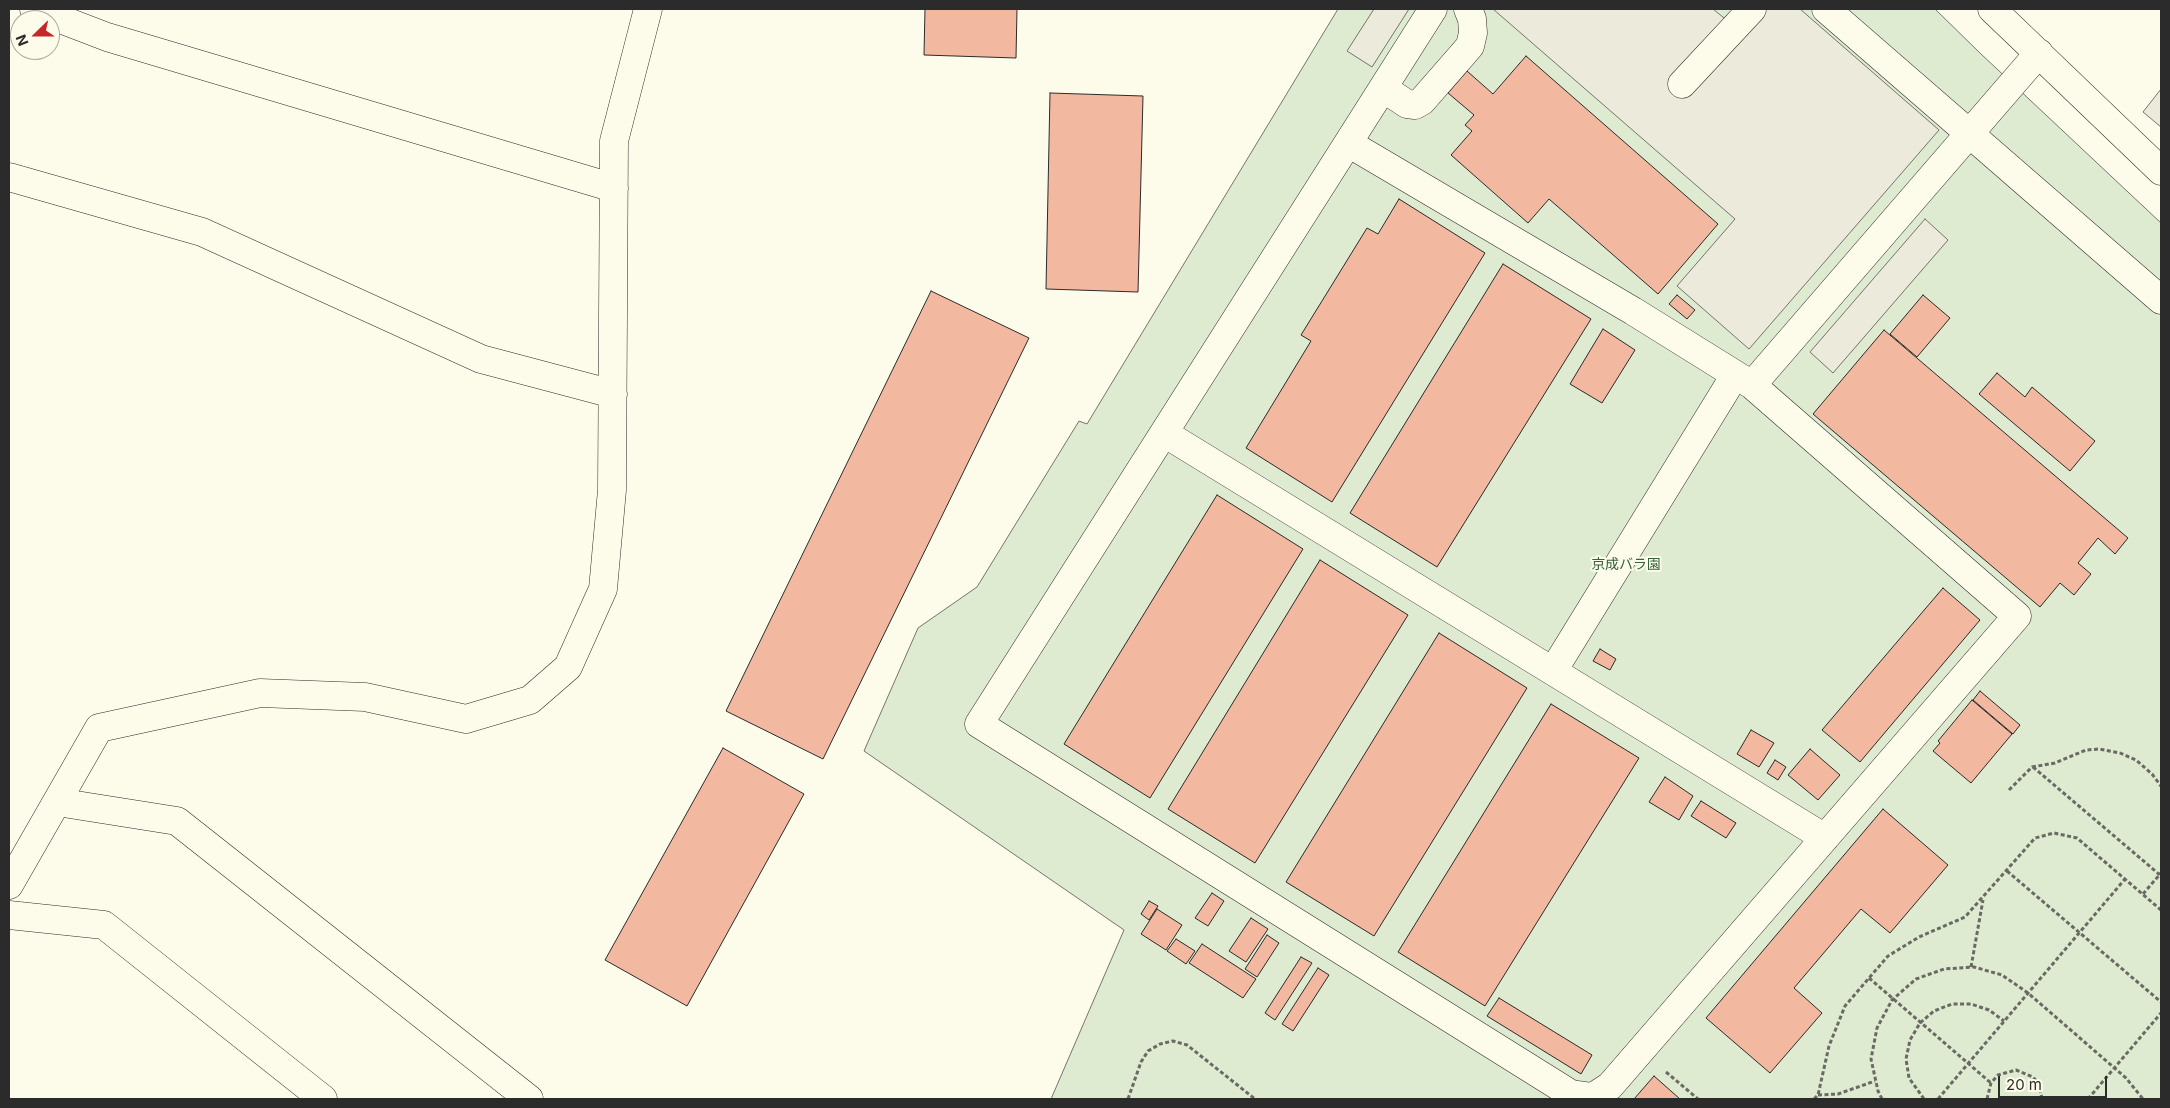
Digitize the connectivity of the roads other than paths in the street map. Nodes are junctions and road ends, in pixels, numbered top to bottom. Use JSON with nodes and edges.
{"nodes":[{"id":1,"x":34,"y":9,"type":"edge"},
{"id":2,"x":648,"y":9,"type":"edge"},
{"id":3,"x":1434,"y":9,"type":"edge"},
{"id":4,"x":1468,"y":9,"type":"edge"},
{"id":5,"x":1752,"y":9,"type":"edge"},
{"id":6,"x":1826,"y":9,"type":"edge"},
{"id":7,"x":1992,"y":9,"type":"edge"},
{"id":8,"x":2039,"y":53,"type":"junction"},
{"id":9,"x":1682,"y":84,"type":"dead end"},
{"id":10,"x":1383,"y":88,"type":"junction"},
{"id":11,"x":1969,"y":134,"type":"junction"},
{"id":12,"x":1348,"y":143,"type":"junction"},
{"id":13,"x":2161,"y":171,"type":"edge"},
{"id":14,"x":9,"y":177,"type":"edge"},
{"id":15,"x":614,"y":188,"type":"junction"},
{"id":16,"x":2161,"y":300,"type":"edge"},
{"id":17,"x":1744,"y":380,"type":"junction"},
{"id":18,"x":613,"y":394,"type":"junction"},
{"id":19,"x":1164,"y":433,"type":"junction"},
{"id":20,"x":1553,"y":671,"type":"junction"},
{"id":21,"x":57,"y":802,"type":"junction"},
{"id":22,"x":1825,"y":838,"type":"junction"},
{"id":23,"x":9,"y":885,"type":"edge"},
{"id":24,"x":9,"y":916,"type":"edge"},
{"id":25,"x":323,"y":1099,"type":"edge"},
{"id":26,"x":529,"y":1099,"type":"edge"}],
"edges":[{"from":1,"to":15,"type":"street"},
{"from":2,"to":15,"type":"street"},
{"from":3,"to":10,"type":"street"},
{"from":4,"to":10,"type":"street"},
{"from":5,"to":9,"type":"street"},
{"from":6,"to":11,"type":"street"},
{"from":7,"to":8,"type":"street"},
{"from":8,"to":11,"type":"street"},
{"from":8,"to":13,"type":"street"},
{"from":10,"to":12,"type":"street"},
{"from":11,"to":16,"type":"street"},
{"from":11,"to":17,"type":"street"},
{"from":12,"to":17,"type":"street"},
{"from":12,"to":19,"type":"street"},
{"from":14,"to":18,"type":"street"},
{"from":15,"to":18,"type":"street"},
{"from":17,"to":20,"type":"street"},
{"from":17,"to":22,"type":"street"},
{"from":18,"to":21,"type":"street"},
{"from":19,"to":20,"type":"street"},
{"from":19,"to":22,"type":"street"},
{"from":20,"to":22,"type":"street"},
{"from":21,"to":23,"type":"street"},
{"from":21,"to":26,"type":"street"},
{"from":24,"to":25,"type":"street"}]}
